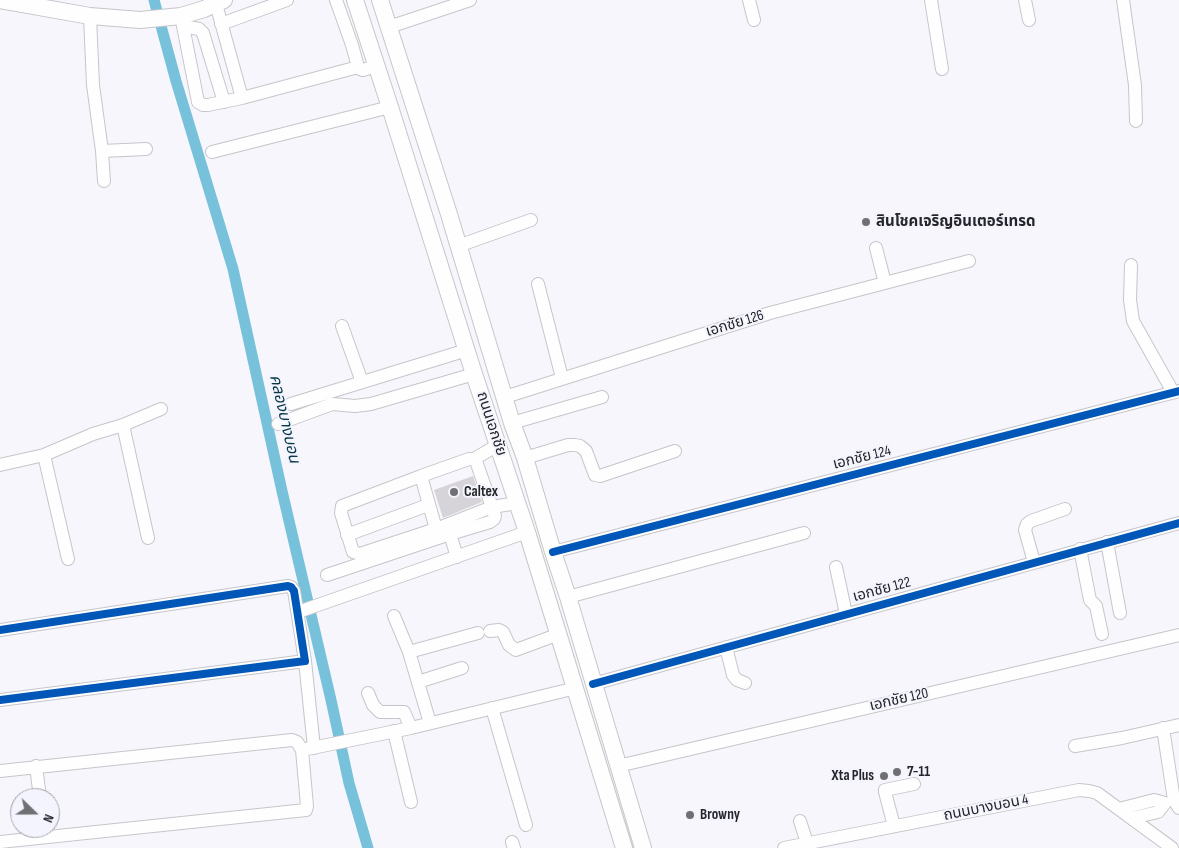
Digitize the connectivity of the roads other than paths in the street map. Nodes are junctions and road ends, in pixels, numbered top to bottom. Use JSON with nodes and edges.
{"nodes":[{"id":1,"x":0,"y":0,"type":"edge"},
{"id":2,"x":287,"y":0,"type":"edge"},
{"id":3,"x":336,"y":0,"type":"edge"},
{"id":4,"x":355,"y":0,"type":"edge"},
{"id":5,"x":380,"y":0,"type":"edge"},
{"id":6,"x":470,"y":0,"type":"edge"},
{"id":7,"x":749,"y":0,"type":"edge"},
{"id":8,"x":931,"y":0,"type":"edge"},
{"id":9,"x":1025,"y":0,"type":"edge"},
{"id":10,"x":1123,"y":0,"type":"edge"},
{"id":11,"x":220,"y":2,"type":"edge"},
{"id":12,"x":37,"y":3,"type":"edge"},
{"id":13,"x":90,"y":16,"type":"junction"},
{"id":14,"x":178,"y":20,"type":"junction"},
{"id":15,"x":754,"y":20,"type":"dead end"},
{"id":16,"x":1030,"y":20,"type":"dead end"},
{"id":17,"x":221,"y":24,"type":"junction"},
{"id":18,"x":389,"y":27,"type":"junction"},
{"id":19,"x":376,"y":66,"type":"junction"},
{"id":20,"x":358,"y":67,"type":"junction"},
{"id":21,"x":942,"y":69,"type":"dead end"},
{"id":22,"x":242,"y":98,"type":"junction"},
{"id":23,"x":224,"y":102,"type":"junction"},
{"id":24,"x":390,"y":107,"type":"junction"},
{"id":25,"x":1136,"y":121,"type":"dead end"},
{"id":26,"x":146,"y":149,"type":"dead end"},
{"id":27,"x":102,"y":152,"type":"junction"},
{"id":28,"x":212,"y":152,"type":"dead end"},
{"id":29,"x":104,"y":181,"type":"dead end"},
{"id":30,"x":448,"y":211,"type":"junction"},
{"id":31,"x":425,"y":217,"type":"junction"},
{"id":32,"x":531,"y":220,"type":"dead end"},
{"id":33,"x":458,"y":246,"type":"junction"},
{"id":34,"x":876,"y":248,"type":"dead end"},
{"id":35,"x":969,"y":261,"type":"dead end"},
{"id":36,"x":1131,"y":264,"type":"dead end"},
{"id":37,"x":885,"y":283,"type":"junction"},
{"id":38,"x":538,"y":284,"type":"dead end"},
{"id":39,"x":342,"y":326,"type":"dead end"},
{"id":40,"x":467,"y":350,"type":"junction"},
{"id":41,"x":474,"y":374,"type":"junction"},
{"id":42,"x":562,"y":378,"type":"junction"},
{"id":43,"x":362,"y":382,"type":"junction"},
{"id":44,"x":1176,"y":391,"type":"edge"},
{"id":45,"x":505,"y":397,"type":"junction"},
{"id":46,"x":602,"y":397,"type":"dead end"},
{"id":47,"x":291,"y":404,"type":"dead end"},
{"id":48,"x":161,"y":409,"type":"dead end"},
{"id":49,"x":512,"y":423,"type":"junction"},
{"id":50,"x":278,"y":424,"type":"dead end"},
{"id":51,"x":123,"y":425,"type":"junction"},
{"id":52,"x":498,"y":445,"type":"junction"},
{"id":53,"x":675,"y":451,"type":"dead end"},
{"id":54,"x":44,"y":455,"type":"junction"},
{"id":55,"x":474,"y":458,"type":"junction"},
{"id":56,"x":525,"y":458,"type":"junction"},
{"id":57,"x":0,"y":465,"type":"edge"},
{"id":58,"x":421,"y":476,"type":"junction"},
{"id":59,"x":517,"y":503,"type":"junction"},
{"id":60,"x":428,"y":505,"type":"junction"},
{"id":61,"x":492,"y":507,"type":"junction"},
{"id":62,"x":1065,"y":509,"type":"dead end"},
{"id":63,"x":1179,"y":523,"type":"edge"},
{"id":64,"x":527,"y":532,"type":"junction"},
{"id":65,"x":804,"y":533,"type":"dead end"},
{"id":66,"x":442,"y":534,"type":"junction"},
{"id":67,"x":348,"y":535,"type":"junction"},
{"id":68,"x":148,"y":538,"type":"dead end"},
{"id":69,"x":1107,"y":542,"type":"junction"},
{"id":70,"x":1080,"y":550,"type":"junction"},
{"id":71,"x":553,"y":552,"type":"junction"},
{"id":72,"x":457,"y":557,"type":"junction"},
{"id":73,"x":68,"y":559,"type":"dead end"},
{"id":74,"x":1034,"y":562,"type":"junction"},
{"id":75,"x":836,"y":567,"type":"dead end"},
{"id":76,"x":327,"y":575,"type":"dead end"},
{"id":77,"x":568,"y":597,"type":"junction"},
{"id":78,"x":302,"y":611,"type":"junction"},
{"id":79,"x":1120,"y":613,"type":"dead end"},
{"id":80,"x":846,"y":614,"type":"junction"},
{"id":81,"x":394,"y":616,"type":"dead end"},
{"id":82,"x":0,"y":630,"type":"edge"},
{"id":83,"x":559,"y":634,"type":"junction"},
{"id":84,"x":1102,"y":634,"type":"dead end"},
{"id":85,"x":1179,"y":635,"type":"edge"},
{"id":86,"x":726,"y":647,"type":"junction"},
{"id":87,"x":409,"y":652,"type":"junction"},
{"id":88,"x":305,"y":661,"type":"junction"},
{"id":89,"x":462,"y":668,"type":"dead end"},
{"id":90,"x":418,"y":682,"type":"junction"},
{"id":91,"x":745,"y":683,"type":"dead end"},
{"id":92,"x":593,"y":684,"type":"junction"},
{"id":93,"x":576,"y":688,"type":"junction"},
{"id":94,"x":368,"y":693,"type":"dead end"},
{"id":95,"x":0,"y":700,"type":"edge"},
{"id":96,"x":492,"y":708,"type":"junction"},
{"id":97,"x":430,"y":723,"type":"junction"},
{"id":98,"x":1179,"y":725,"type":"edge"},
{"id":99,"x":411,"y":728,"type":"junction"},
{"id":100,"x":1163,"y":728,"type":"junction"},
{"id":101,"x":394,"y":732,"type":"junction"},
{"id":102,"x":1075,"y":746,"type":"dead end"},
{"id":103,"x":308,"y":749,"type":"junction"},
{"id":104,"x":36,"y":766,"type":"junction"},
{"id":105,"x":618,"y":766,"type":"junction"},
{"id":106,"x":0,"y":770,"type":"edge"},
{"id":107,"x":914,"y":784,"type":"dead end"},
{"id":108,"x":39,"y":788,"type":"edge"},
{"id":109,"x":411,"y":802,"type":"dead end"},
{"id":110,"x":1173,"y":804,"type":"edge"},
{"id":111,"x":1119,"y":809,"type":"junction"},
{"id":112,"x":1132,"y":818,"type":"junction"},
{"id":113,"x":800,"y":821,"type":"dead end"},
{"id":114,"x":526,"y":825,"type":"dead end"},
{"id":115,"x":894,"y":826,"type":"junction"},
{"id":116,"x":60,"y":832,"type":"edge"},
{"id":117,"x":20,"y":838,"type":"edge"},
{"id":118,"x":0,"y":842,"type":"edge"},
{"id":119,"x":810,"y":845,"type":"edge"},
{"id":120,"x":624,"y":848,"type":"edge"},
{"id":121,"x":643,"y":848,"type":"edge"},
{"id":122,"x":784,"y":848,"type":"edge"},
{"id":123,"x":1172,"y":848,"type":"edge"}],
"edges":[{"from":1,"to":12,"type":"main road"},
{"from":2,"to":17,"type":"street"},
{"from":3,"to":20,"type":"street"},
{"from":4,"to":19,"type":"main road","name":"ถนนเอกชัย"},
{"from":5,"to":18,"type":"main road","name":"ถนนเอกชัย"},
{"from":6,"to":18,"type":"street"},
{"from":7,"to":15,"type":"street"},
{"from":8,"to":21,"type":"street"},
{"from":9,"to":16,"type":"street"},
{"from":10,"to":25,"type":"street"},
{"from":11,"to":14,"type":"main road"},
{"from":11,"to":17,"type":"street"},
{"from":12,"to":13,"type":"main road"},
{"from":13,"to":14,"type":"main road"},
{"from":13,"to":27,"type":"street"},
{"from":14,"to":23,"type":"street"},
{"from":14,"to":23,"type":"street"},
{"from":17,"to":22,"type":"street"},
{"from":18,"to":30,"type":"main road","name":"ถนนเอกชัย"},
{"from":19,"to":20,"type":"street"},
{"from":19,"to":24,"type":"main road","name":"ถนนเอกชัย"},
{"from":20,"to":22,"type":"street"},
{"from":22,"to":23,"type":"street"},
{"from":24,"to":28,"type":"street"},
{"from":24,"to":31,"type":"main road","name":"ถนนเอกชัย"},
{"from":26,"to":27,"type":"street"},
{"from":27,"to":29,"type":"street"},
{"from":30,"to":31,"type":"main road"},
{"from":30,"to":33,"type":"main road","name":"ถนนเอกชัย"},
{"from":31,"to":40,"type":"main road","name":"ถนนเอกชัย"},
{"from":32,"to":33,"type":"street"},
{"from":33,"to":45,"type":"main road","name":"ถนนเอกชัย"},
{"from":34,"to":37,"type":"street"},
{"from":35,"to":37,"type":"street","name":"เอกชัย 126"},
{"from":36,"to":44,"type":"street"},
{"from":37,"to":42,"type":"street","name":"เอกชัย 126"},
{"from":38,"to":42,"type":"street"},
{"from":39,"to":43,"type":"street"},
{"from":40,"to":41,"type":"main road","name":"ถนนเอกชัย"},
{"from":40,"to":43,"type":"street"},
{"from":41,"to":50,"type":"street"},
{"from":41,"to":52,"type":"main road","name":"ถนนเอกชัย"},
{"from":42,"to":45,"type":"street","name":"เอกชัย 126"},
{"from":43,"to":47,"type":"street"},
{"from":44,"to":71,"type":"street","name":"เอกชัย 124"},
{"from":45,"to":49,"type":"main road","name":"ถนนเอกชัย"},
{"from":46,"to":49,"type":"street"},
{"from":48,"to":51,"type":"street"},
{"from":49,"to":56,"type":"main road","name":"ถนนเอกชัย"},
{"from":51,"to":54,"type":"street"},
{"from":51,"to":68,"type":"street"},
{"from":52,"to":55,"type":"street"},
{"from":52,"to":59,"type":"main road","name":"ถนนเอกชัย"},
{"from":53,"to":56,"type":"street"},
{"from":54,"to":57,"type":"street"},
{"from":54,"to":73,"type":"street"},
{"from":55,"to":58,"type":"street"},
{"from":55,"to":61,"type":"street"},
{"from":56,"to":71,"type":"main road","name":"ถนนเอกชัย"},
{"from":58,"to":60,"type":"street"},
{"from":58,"to":67,"type":"street"},
{"from":59,"to":61,"type":"street"},
{"from":59,"to":64,"type":"main road","name":"ถนนเอกชัย"},
{"from":60,"to":66,"type":"street"},
{"from":60,"to":67,"type":"street"},
{"from":61,"to":66,"type":"street"},
{"from":62,"to":74,"type":"street"},
{"from":63,"to":69,"type":"street","name":"เอกชัย 122"},
{"from":64,"to":72,"type":"street"},
{"from":64,"to":83,"type":"main road","name":"ถนนเอกชัย"},
{"from":65,"to":77,"type":"street"},
{"from":66,"to":67,"type":"street"},
{"from":66,"to":72,"type":"street"},
{"from":66,"to":76,"type":"street"},
{"from":69,"to":70,"type":"street","name":"เอกชัย 122"},
{"from":69,"to":79,"type":"street"},
{"from":70,"to":74,"type":"street","name":"เอกชัย 122"},
{"from":70,"to":84,"type":"street"},
{"from":71,"to":77,"type":"main road","name":"ถนนเอกชัย"},
{"from":72,"to":78,"type":"street"},
{"from":74,"to":80,"type":"street","name":"เอกชัย 122"},
{"from":75,"to":80,"type":"street"},
{"from":77,"to":92,"type":"main road","name":"ถนนเอกชัย"},
{"from":78,"to":82,"type":"street"},
{"from":78,"to":88,"type":"street"},
{"from":80,"to":86,"type":"street","name":"เอกชัย 122"},
{"from":81,"to":87,"type":"street"},
{"from":83,"to":87,"type":"street"},
{"from":83,"to":93,"type":"main road","name":"ถนนเอกชัย"},
{"from":85,"to":105,"type":"street","name":"เอกชัย 120"},
{"from":86,"to":91,"type":"street"},
{"from":86,"to":92,"type":"street","name":"เอกชัย 122"},
{"from":87,"to":90,"type":"street"},
{"from":88,"to":95,"type":"street"},
{"from":88,"to":103,"type":"street"},
{"from":89,"to":90,"type":"street"},
{"from":90,"to":97,"type":"street"},
{"from":92,"to":105,"type":"main road","name":"ถนนเอกชัย"},
{"from":93,"to":96,"type":"street"},
{"from":93,"to":120,"type":"main road","name":"ถนนเอกชัย"},
{"from":94,"to":99,"type":"street"},
{"from":96,"to":97,"type":"street"},
{"from":96,"to":114,"type":"street"},
{"from":97,"to":99,"type":"street"},
{"from":98,"to":100,"type":"street"},
{"from":99,"to":101,"type":"street"},
{"from":100,"to":102,"type":"street"},
{"from":100,"to":110,"type":"street"},
{"from":101,"to":103,"type":"street"},
{"from":101,"to":109,"type":"street"},
{"from":103,"to":104,"type":"street"},
{"from":103,"to":116,"type":"street"},
{"from":104,"to":106,"type":"street"},
{"from":104,"to":108,"type":"street"},
{"from":105,"to":121,"type":"main road","name":"ถนนเอกชัย"},
{"from":107,"to":115,"type":"street"},
{"from":110,"to":111,"type":"street"},
{"from":110,"to":112,"type":"street"},
{"from":111,"to":112,"type":"street","name":"ถนนบางบอน 4"},
{"from":111,"to":115,"type":"street","name":"ถนนบางบอน 4"},
{"from":112,"to":123,"type":"street","name":"ถนนบางบอน 4"},
{"from":113,"to":119,"type":"street"},
{"from":115,"to":119,"type":"street","name":"ถนนบางบอน 4"},
{"from":117,"to":118,"type":"street"},
{"from":119,"to":122,"type":"street","name":"ถนนบางบอน 4"}]}
